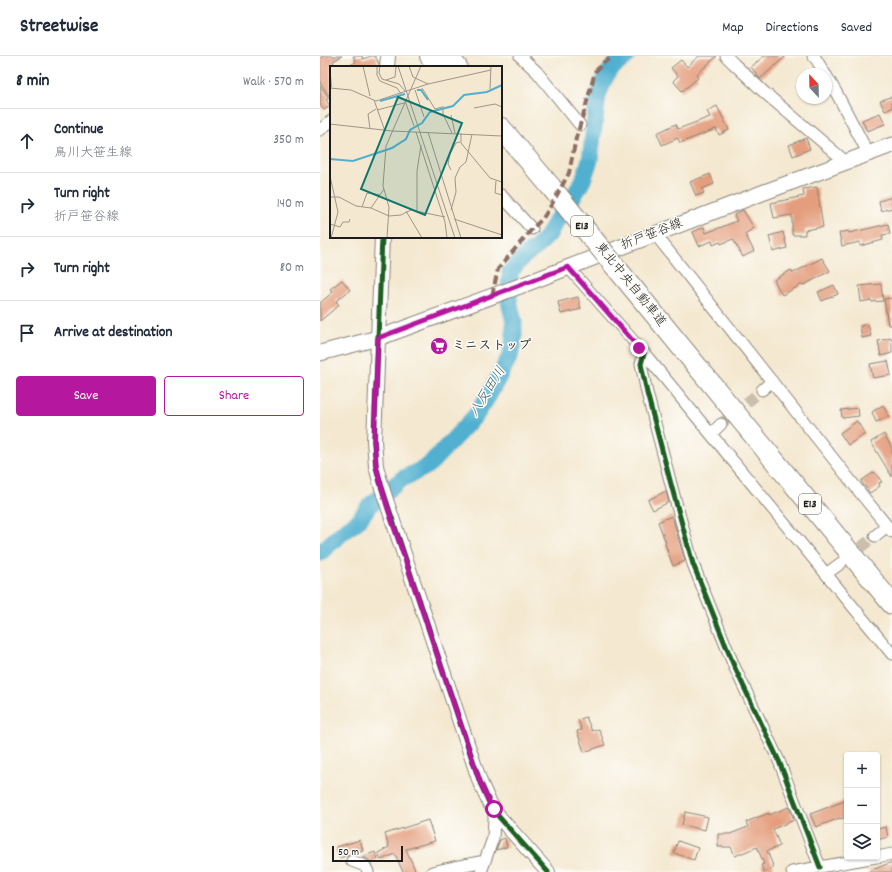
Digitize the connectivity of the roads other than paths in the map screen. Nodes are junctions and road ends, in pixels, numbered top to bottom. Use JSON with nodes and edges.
{"nodes":[{"id":1,"x":430,"y":56,"type":"edge"},
{"id":2,"x":442,"y":56,"type":"edge"},
{"id":3,"x":448,"y":56,"type":"edge"},
{"id":4,"x":520,"y":56,"type":"edge"},
{"id":5,"x":726,"y":56,"type":"edge"},
{"id":6,"x":813,"y":56,"type":"edge"},
{"id":7,"x":440,"y":66,"type":"edge"},
{"id":8,"x":450,"y":66,"type":"edge"},
{"id":9,"x":456,"y":66,"type":"edge"},
{"id":10,"x":822,"y":68,"type":"edge"},
{"id":11,"x":832,"y":85,"type":"edge"},
{"id":12,"x":330,"y":122,"type":"edge"},
{"id":13,"x":580,"y":125,"type":"dead end"},
{"id":14,"x":502,"y":129,"type":"edge"},
{"id":15,"x":320,"y":130,"type":"edge"},
{"id":16,"x":892,"y":145,"type":"edge"},
{"id":17,"x":868,"y":154,"type":"junction"},
{"id":18,"x":846,"y":162,"type":"junction"},
{"id":19,"x":502,"y":196,"type":"edge"},
{"id":20,"x":532,"y":229,"type":"dead end"},
{"id":21,"x":655,"y":234,"type":"junction"},
{"id":22,"x":382,"y":238,"type":"edge"},
{"id":23,"x":568,"y":267,"type":"junction"},
{"id":24,"x":378,"y":338,"type":"junction"},
{"id":25,"x":321,"y":351,"type":"edge"},
{"id":26,"x":644,"y":353,"type":"junction"},
{"id":27,"x":772,"y":381,"type":"junction"},
{"id":28,"x":762,"y":390,"type":"tunnel mouth"},
{"id":29,"x":729,"y":405,"type":"junction"},
{"id":30,"x":721,"y":424,"type":"tunnel mouth"},
{"id":31,"x":711,"y":434,"type":"junction"},
{"id":32,"x":890,"y":529,"type":"edge"},
{"id":33,"x":875,"y":536,"type":"tunnel mouth"},
{"id":34,"x":841,"y":563,"type":"tunnel mouth"},
{"id":35,"x":826,"y":574,"type":"junction"},
{"id":36,"x":892,"y":590,"type":"edge"},
{"id":37,"x":892,"y":604,"type":"edge"},
{"id":38,"x":892,"y":654,"type":"edge"},
{"id":39,"x":494,"y":809,"type":"junction"},
{"id":40,"x":892,"y":854,"type":"edge"},
{"id":41,"x":880,"y":856,"type":"edge"},
{"id":42,"x":859,"y":860,"type":"edge"},
{"id":43,"x":352,"y":861,"type":"dead end"},
{"id":44,"x":483,"y":867,"type":"edge"},
{"id":45,"x":820,"y":867,"type":"junction"},
{"id":46,"x":368,"y":872,"type":"edge"},
{"id":47,"x":432,"y":872,"type":"edge"},
{"id":48,"x":548,"y":872,"type":"edge"},
{"id":49,"x":792,"y":872,"type":"edge"}],
"edges":[{"from":1,"to":7,"type":"highway"},
{"from":2,"to":8,"type":"highway"},
{"from":3,"to":9,"type":"highway"},
{"from":4,"to":13,"type":"street"},
{"from":5,"to":18,"type":"street"},
{"from":6,"to":10,"type":"street"},
{"from":11,"to":17,"type":"street"},
{"from":12,"to":15,"type":"street"},
{"from":14,"to":29,"type":"highway","name":"東北中央自動車道","number":"E13","bridge":true},
{"from":16,"to":17,"type":"main road","name":"折戸笹谷線"},
{"from":17,"to":18,"type":"main road","name":"折戸笹谷線"},
{"from":18,"to":21,"type":"main road","name":"折戸笹谷線"},
{"from":19,"to":20,"type":"street"},
{"from":21,"to":23,"type":"main road","name":"折戸笹谷線"},
{"from":21,"to":27,"type":"street"},
{"from":22,"to":24,"type":"street"},
{"from":23,"to":24,"type":"main road","name":"折戸笹谷線"},
{"from":23,"to":26,"type":"street"},
{"from":24,"to":25,"type":"main road","name":"折戸笹谷線"},
{"from":24,"to":39,"type":"street"},
{"from":26,"to":31,"type":"street"},
{"from":26,"to":45,"type":"street"},
{"from":27,"to":28,"type":"street"},
{"from":27,"to":32,"type":"street"},
{"from":29,"to":36,"type":"highway","name":"東北中央自動車道","number":"E13"},
{"from":29,"to":37,"type":"highway","name":"東北中央自動車道","number":"E13"},
{"from":30,"to":31,"type":"street"},
{"from":31,"to":35,"type":"street"},
{"from":32,"to":33,"type":"street"},
{"from":34,"to":35,"type":"street"},
{"from":35,"to":38,"type":"street"},
{"from":39,"to":44,"type":"street"},
{"from":39,"to":48,"type":"street"},
{"from":40,"to":41,"type":"street"},
{"from":42,"to":45,"type":"street"},
{"from":43,"to":46,"type":"street"},
{"from":44,"to":47,"type":"street"},
{"from":45,"to":49,"type":"street"}]}
